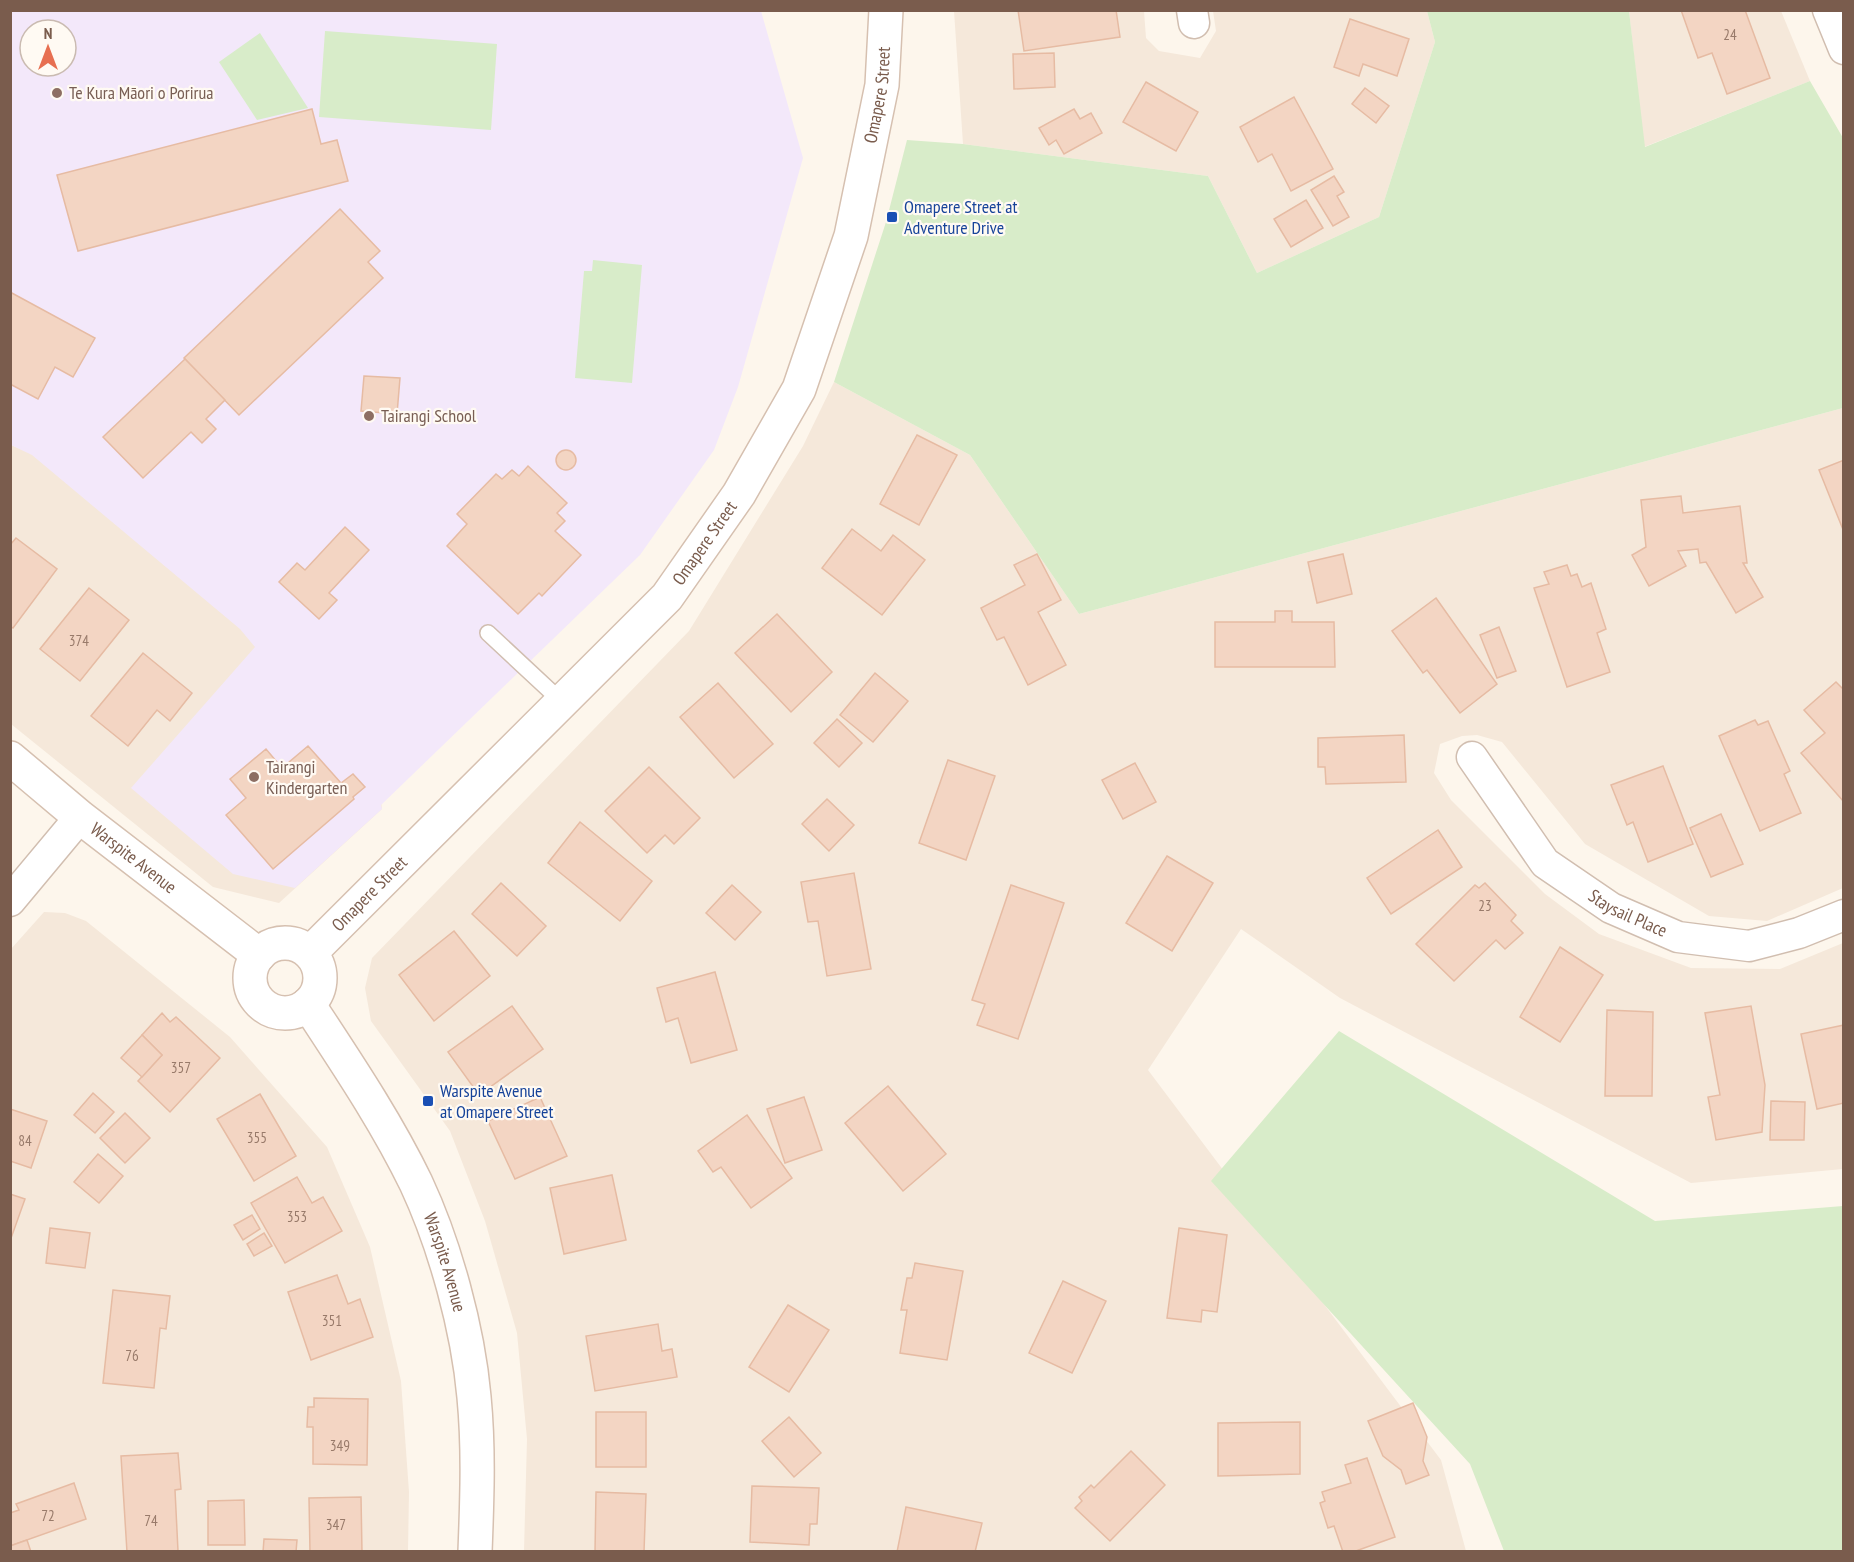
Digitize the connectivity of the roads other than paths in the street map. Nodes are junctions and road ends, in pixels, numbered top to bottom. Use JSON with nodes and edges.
{"nodes":[{"id":1,"x":886,"y":10,"type":"edge"},
{"id":2,"x":1828,"y":10,"type":"edge"},
{"id":3,"x":1844,"y":49,"type":"edge"},
{"id":4,"x":488,"y":633,"type":"dead end"},
{"id":5,"x":561,"y":701,"type":"junction"},
{"id":6,"x":1472,"y":757,"type":"dead end"},
{"id":7,"x":10,"y":759,"type":"edge"},
{"id":8,"x":80,"y":817,"type":"junction"},
{"id":9,"x":10,"y":901,"type":"edge"},
{"id":10,"x":1844,"y":915,"type":"edge"},
{"id":11,"x":310,"y":953,"type":"junction"},
{"id":12,"x":259,"y":955,"type":"junction"},
{"id":13,"x":308,"y":1005,"type":"junction"},
{"id":14,"x":475,"y":1551,"type":"edge"}],
"edges":[{"from":1,"to":5,"type":"main road","name":"Omapere Street"},
{"from":2,"to":3,"type":"street"},
{"from":4,"to":5,"type":"lane"},
{"from":5,"to":11,"type":"main road","name":"Omapere Street"},
{"from":6,"to":10,"type":"street","name":"Staysail Place"},
{"from":7,"to":8,"type":"main road","name":"Warspite Avenue"},
{"from":8,"to":9,"type":"street"},
{"from":8,"to":12,"type":"main road","name":"Warspite Avenue"},
{"from":11,"to":12,"type":"main road"},
{"from":11,"to":13,"type":"main road"},
{"from":12,"to":13,"type":"main road"},
{"from":13,"to":14,"type":"main road","name":"Warspite Avenue"}]}
